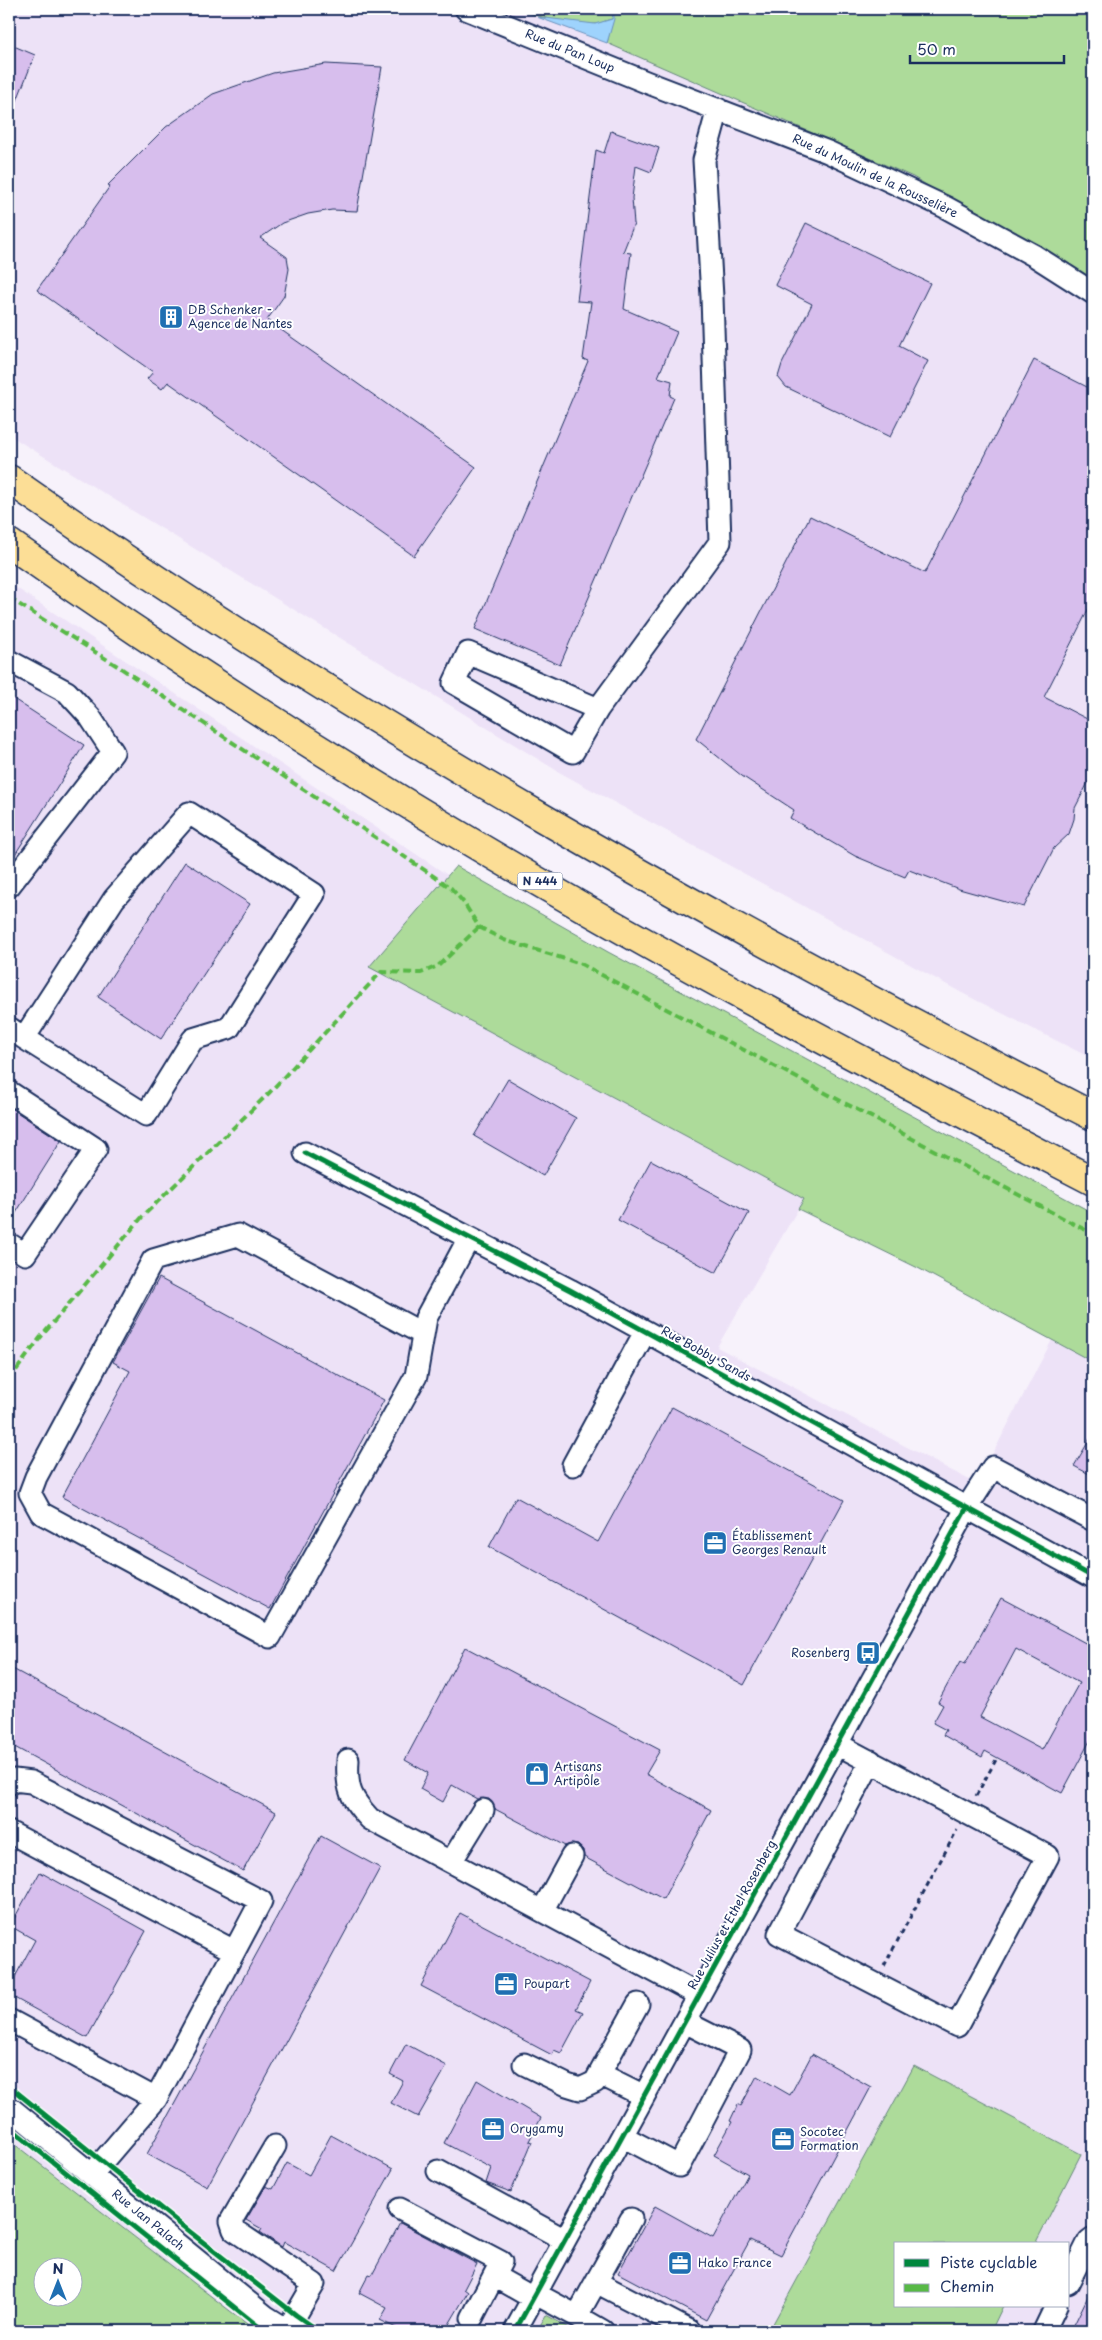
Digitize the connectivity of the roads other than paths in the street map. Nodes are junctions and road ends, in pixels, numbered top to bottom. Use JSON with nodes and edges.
{"nodes":[{"id":1,"x":466,"y":9,"type":"edge"},
{"id":2,"x":646,"y":82,"type":"joint"},
{"id":3,"x":718,"y":109,"type":"junction"},
{"id":4,"x":1093,"y":293,"type":"edge"},
{"id":5,"x":9,"y":480,"type":"edge"},
{"id":6,"x":9,"y":543,"type":"edge"},
{"id":7,"x":9,"y":662,"type":"edge"},
{"id":8,"x":598,"y":709,"type":"junction"},
{"id":9,"x":9,"y":886,"type":"edge"},
{"id":10,"x":17,"y":1033,"type":"edge"},
{"id":11,"x":9,"y":1092,"type":"edge"},
{"id":12,"x":1093,"y":1116,"type":"edge"},
{"id":13,"x":305,"y":1153,"type":"dead end"},
{"id":14,"x":1093,"y":1181,"type":"edge"},
{"id":15,"x":469,"y":1238,"type":"junction"},
{"id":16,"x":9,"y":1244,"type":"edge"},
{"id":17,"x":646,"y":1332,"type":"junction"},
{"id":18,"x":423,"y":1334,"type":"junction"},
{"id":19,"x":573,"y":1465,"type":"dead end"},
{"id":20,"x":966,"y":1509,"type":"junction"},
{"id":21,"x":1093,"y":1520,"type":"edge"},
{"id":22,"x":1093,"y":1577,"type":"edge"},
{"id":23,"x":837,"y":1744,"type":"junction"},
{"id":24,"x":348,"y":1760,"type":"dead end"},
{"id":25,"x":871,"y":1761,"type":"junction"},
{"id":26,"x":9,"y":1784,"type":"edge"},
{"id":27,"x":483,"y":1810,"type":"dead end"},
{"id":28,"x":9,"y":1832,"type":"edge"},
{"id":29,"x":572,"y":1856,"type":"dead end"},
{"id":30,"x":451,"y":1862,"type":"junction"},
{"id":31,"x":542,"y":1911,"type":"junction"},
{"id":32,"x":234,"y":1951,"type":"junction"},
{"id":33,"x":699,"y":1995,"type":"junction"},
{"id":34,"x":638,"y":2004,"type":"dead end"},
{"id":35,"x":9,"y":2020,"type":"edge"},
{"id":36,"x":685,"y":2022,"type":"junction"},
{"id":37,"x":524,"y":2064,"type":"dead end"},
{"id":38,"x":600,"y":2074,"type":"junction"},
{"id":39,"x":644,"y":2096,"type":"junction"},
{"id":40,"x":156,"y":2099,"type":"junction"},
{"id":41,"x":9,"y":2107,"type":"edge"},
{"id":42,"x":622,"y":2136,"type":"junction"},
{"id":43,"x":275,"y":2146,"type":"dead end"},
{"id":44,"x":438,"y":2172,"type":"dead end"},
{"id":45,"x":92,"y":2174,"type":"junction"},
{"id":46,"x":400,"y":2209,"type":"dead end"},
{"id":47,"x":631,"y":2219,"type":"dead end"},
{"id":48,"x":1093,"y":2238,"type":"edge"},
{"id":49,"x":565,"y":2240,"type":"junction"},
{"id":50,"x":494,"y":2276,"type":"junction"},
{"id":51,"x":1070,"y":2279,"type":"edge"},
{"id":52,"x":596,"y":2282,"type":"junction"},
{"id":53,"x":534,"y":2296,"type":"junction"},
{"id":54,"x":1055,"y":2308,"type":"edge"},
{"id":55,"x":577,"y":2316,"type":"junction"},
{"id":56,"x":472,"y":2318,"type":"dead end"},
{"id":57,"x":288,"y":2331,"type":"edge"},
{"id":58,"x":515,"y":2331,"type":"edge"},
{"id":59,"x":603,"y":2331,"type":"edge"},
{"id":60,"x":690,"y":2331,"type":"edge"},
{"id":61,"x":1044,"y":2331,"type":"edge"}],
"edges":[{"from":1,"to":2,"type":"street","name":"Rue du Pan Loup"},
{"from":2,"to":3,"type":"street","name":"Rue du Moulin de la Rousselière"},
{"from":3,"to":4,"type":"street","name":"Rue du Moulin de la Rousselière"},
{"from":3,"to":8,"type":"street"},
{"from":5,"to":12,"type":"highway"},
{"from":6,"to":14,"type":"highway","number":"N 444"},
{"from":7,"to":9,"type":"street"},
{"from":8,"to":8,"type":"street"},
{"from":10,"to":10,"type":"street"},
{"from":11,"to":16,"type":"street"},
{"from":13,"to":15,"type":"street","name":"Rue Bobby Sands"},
{"from":15,"to":17,"type":"street","name":"Rue Bobby Sands"},
{"from":15,"to":18,"type":"street"},
{"from":17,"to":19,"type":"street"},
{"from":17,"to":20,"type":"street","name":"Rue Bobby Sands"},
{"from":18,"to":18,"type":"street"},
{"from":20,"to":21,"type":"street","name":"Rue Julius et Ethel Rosenberg"},
{"from":20,"to":22,"type":"street","name":"Rue Bobby Sands"},
{"from":20,"to":23,"type":"street","name":"Rue Julius et Ethel Rosenberg"},
{"from":23,"to":25,"type":"street"},
{"from":23,"to":33,"type":"street","name":"Rue Julius et Ethel Rosenberg"},
{"from":24,"to":30,"type":"street"},
{"from":25,"to":25,"type":"street"},
{"from":26,"to":32,"type":"street"},
{"from":27,"to":30,"type":"street"},
{"from":28,"to":32,"type":"street"},
{"from":29,"to":31,"type":"street"},
{"from":30,"to":31,"type":"street"},
{"from":31,"to":33,"type":"street"},
{"from":32,"to":40,"type":"street"},
{"from":33,"to":36,"type":"street","name":"Rue Julius et Ethel Rosenberg"},
{"from":34,"to":38,"type":"street"},
{"from":35,"to":40,"type":"street"},
{"from":36,"to":39,"type":"street","name":"Rue Julius et Ethel Rosenberg"},
{"from":36,"to":42,"type":"street"},
{"from":37,"to":38,"type":"street"},
{"from":38,"to":39,"type":"street"},
{"from":39,"to":42,"type":"street","name":"Rue Julius et Ethel Rosenberg"},
{"from":40,"to":45,"type":"street"},
{"from":41,"to":45,"type":"street","name":"Rue Jan Palach"},
{"from":42,"to":49,"type":"street","name":"Rue Julius et Ethel Rosenberg"},
{"from":43,"to":57,"type":"street"},
{"from":44,"to":49,"type":"street"},
{"from":45,"to":57,"type":"street","name":"Rue Jan Palach"},
{"from":46,"to":50,"type":"street"},
{"from":47,"to":52,"type":"street"},
{"from":48,"to":51,"type":"street"},
{"from":49,"to":53,"type":"street","name":"Rue Julius et Ethel Rosenberg"},
{"from":50,"to":53,"type":"street"},
{"from":50,"to":56,"type":"street"},
{"from":52,"to":55,"type":"street"},
{"from":52,"to":60,"type":"street"},
{"from":53,"to":55,"type":"street"},
{"from":53,"to":58,"type":"street","name":"Rue Julius et Ethel Rosenberg"},
{"from":54,"to":61,"type":"street"},
{"from":55,"to":59,"type":"street"}]}
